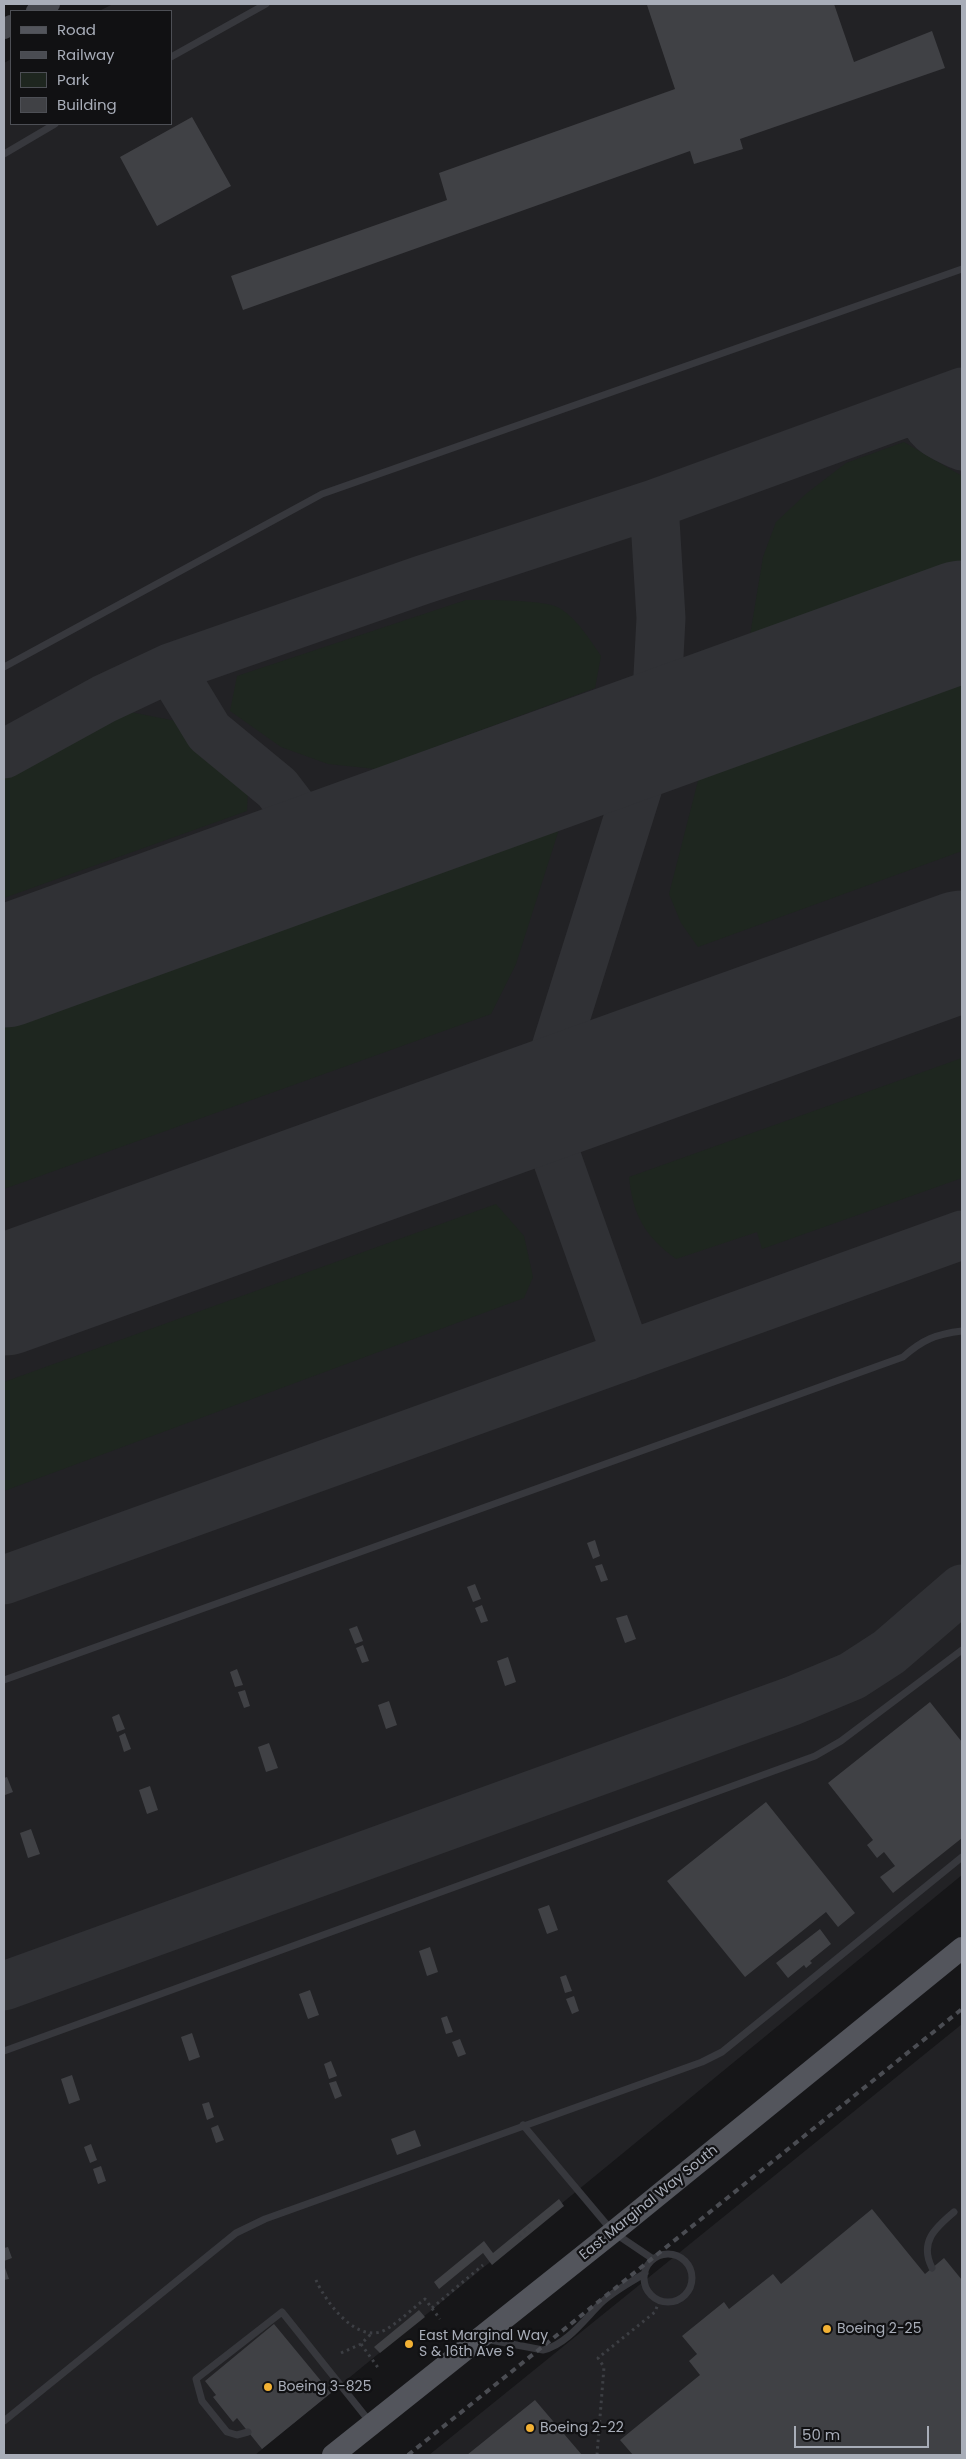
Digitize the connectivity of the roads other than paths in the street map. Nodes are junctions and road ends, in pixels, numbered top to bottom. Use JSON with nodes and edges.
{"nodes":[{"id":1,"x":50,"y":4,"type":"edge"},
{"id":2,"x":266,"y":4,"type":"edge"},
{"id":3,"x":38,"y":10,"type":"edge"},
{"id":4,"x":172,"y":56,"type":"edge"},
{"id":5,"x":53,"y":125,"type":"edge"},
{"id":6,"x":4,"y":154,"type":"edge"},
{"id":7,"x":962,"y":269,"type":"edge"},
{"id":8,"x":4,"y":666,"type":"edge"},
{"id":9,"x":962,"y":1331,"type":"edge"},
{"id":10,"x":962,"y":1650,"type":"edge"},
{"id":11,"x":4,"y":1680,"type":"edge"},
{"id":12,"x":962,"y":1857,"type":"edge"},
{"id":13,"x":962,"y":1948,"type":"edge"},
{"id":14,"x":4,"y":2051,"type":"edge"},
{"id":15,"x":523,"y":2125,"type":"junction"},
{"id":16,"x":954,"y":2212,"type":"dead end"},
{"id":17,"x":613,"y":2232,"type":"junction"},
{"id":18,"x":653,"y":2259,"type":"junction"},
{"id":19,"x":932,"y":2268,"type":"dead end"},
{"id":20,"x":645,"y":2274,"type":"junction"},
{"id":21,"x":480,"y":2338,"type":"junction"},
{"id":22,"x":4,"y":2421,"type":"edge"},
{"id":23,"x":372,"y":2424,"type":"junction"},
{"id":24,"x":248,"y":2432,"type":"dead end"},
{"id":25,"x":333,"y":2455,"type":"edge"}],
"edges":[{"from":1,"to":3,"type":"main road"},
{"from":2,"to":4,"type":"lane"},
{"from":5,"to":6,"type":"lane"},
{"from":7,"to":8,"type":"lane"},
{"from":9,"to":11,"type":"lane"},
{"from":10,"to":14,"type":"lane"},
{"from":12,"to":15,"type":"lane"},
{"from":13,"to":17,"type":"main road","name":"East Marginal Way South"},
{"from":15,"to":17,"type":"lane"},
{"from":15,"to":22,"type":"lane"},
{"from":16,"to":19,"type":"lane"},
{"from":17,"to":18,"type":"lane"},
{"from":17,"to":21,"type":"main road","name":"East Marginal Way South"},
{"from":18,"to":20,"type":"lane"},
{"from":18,"to":20,"type":"lane"},
{"from":20,"to":21,"type":"lane"},
{"from":21,"to":23,"type":"main road","name":"East Marginal Way South"},
{"from":23,"to":24,"type":"lane"},
{"from":23,"to":25,"type":"main road","name":"East Marginal Way South"}]}
